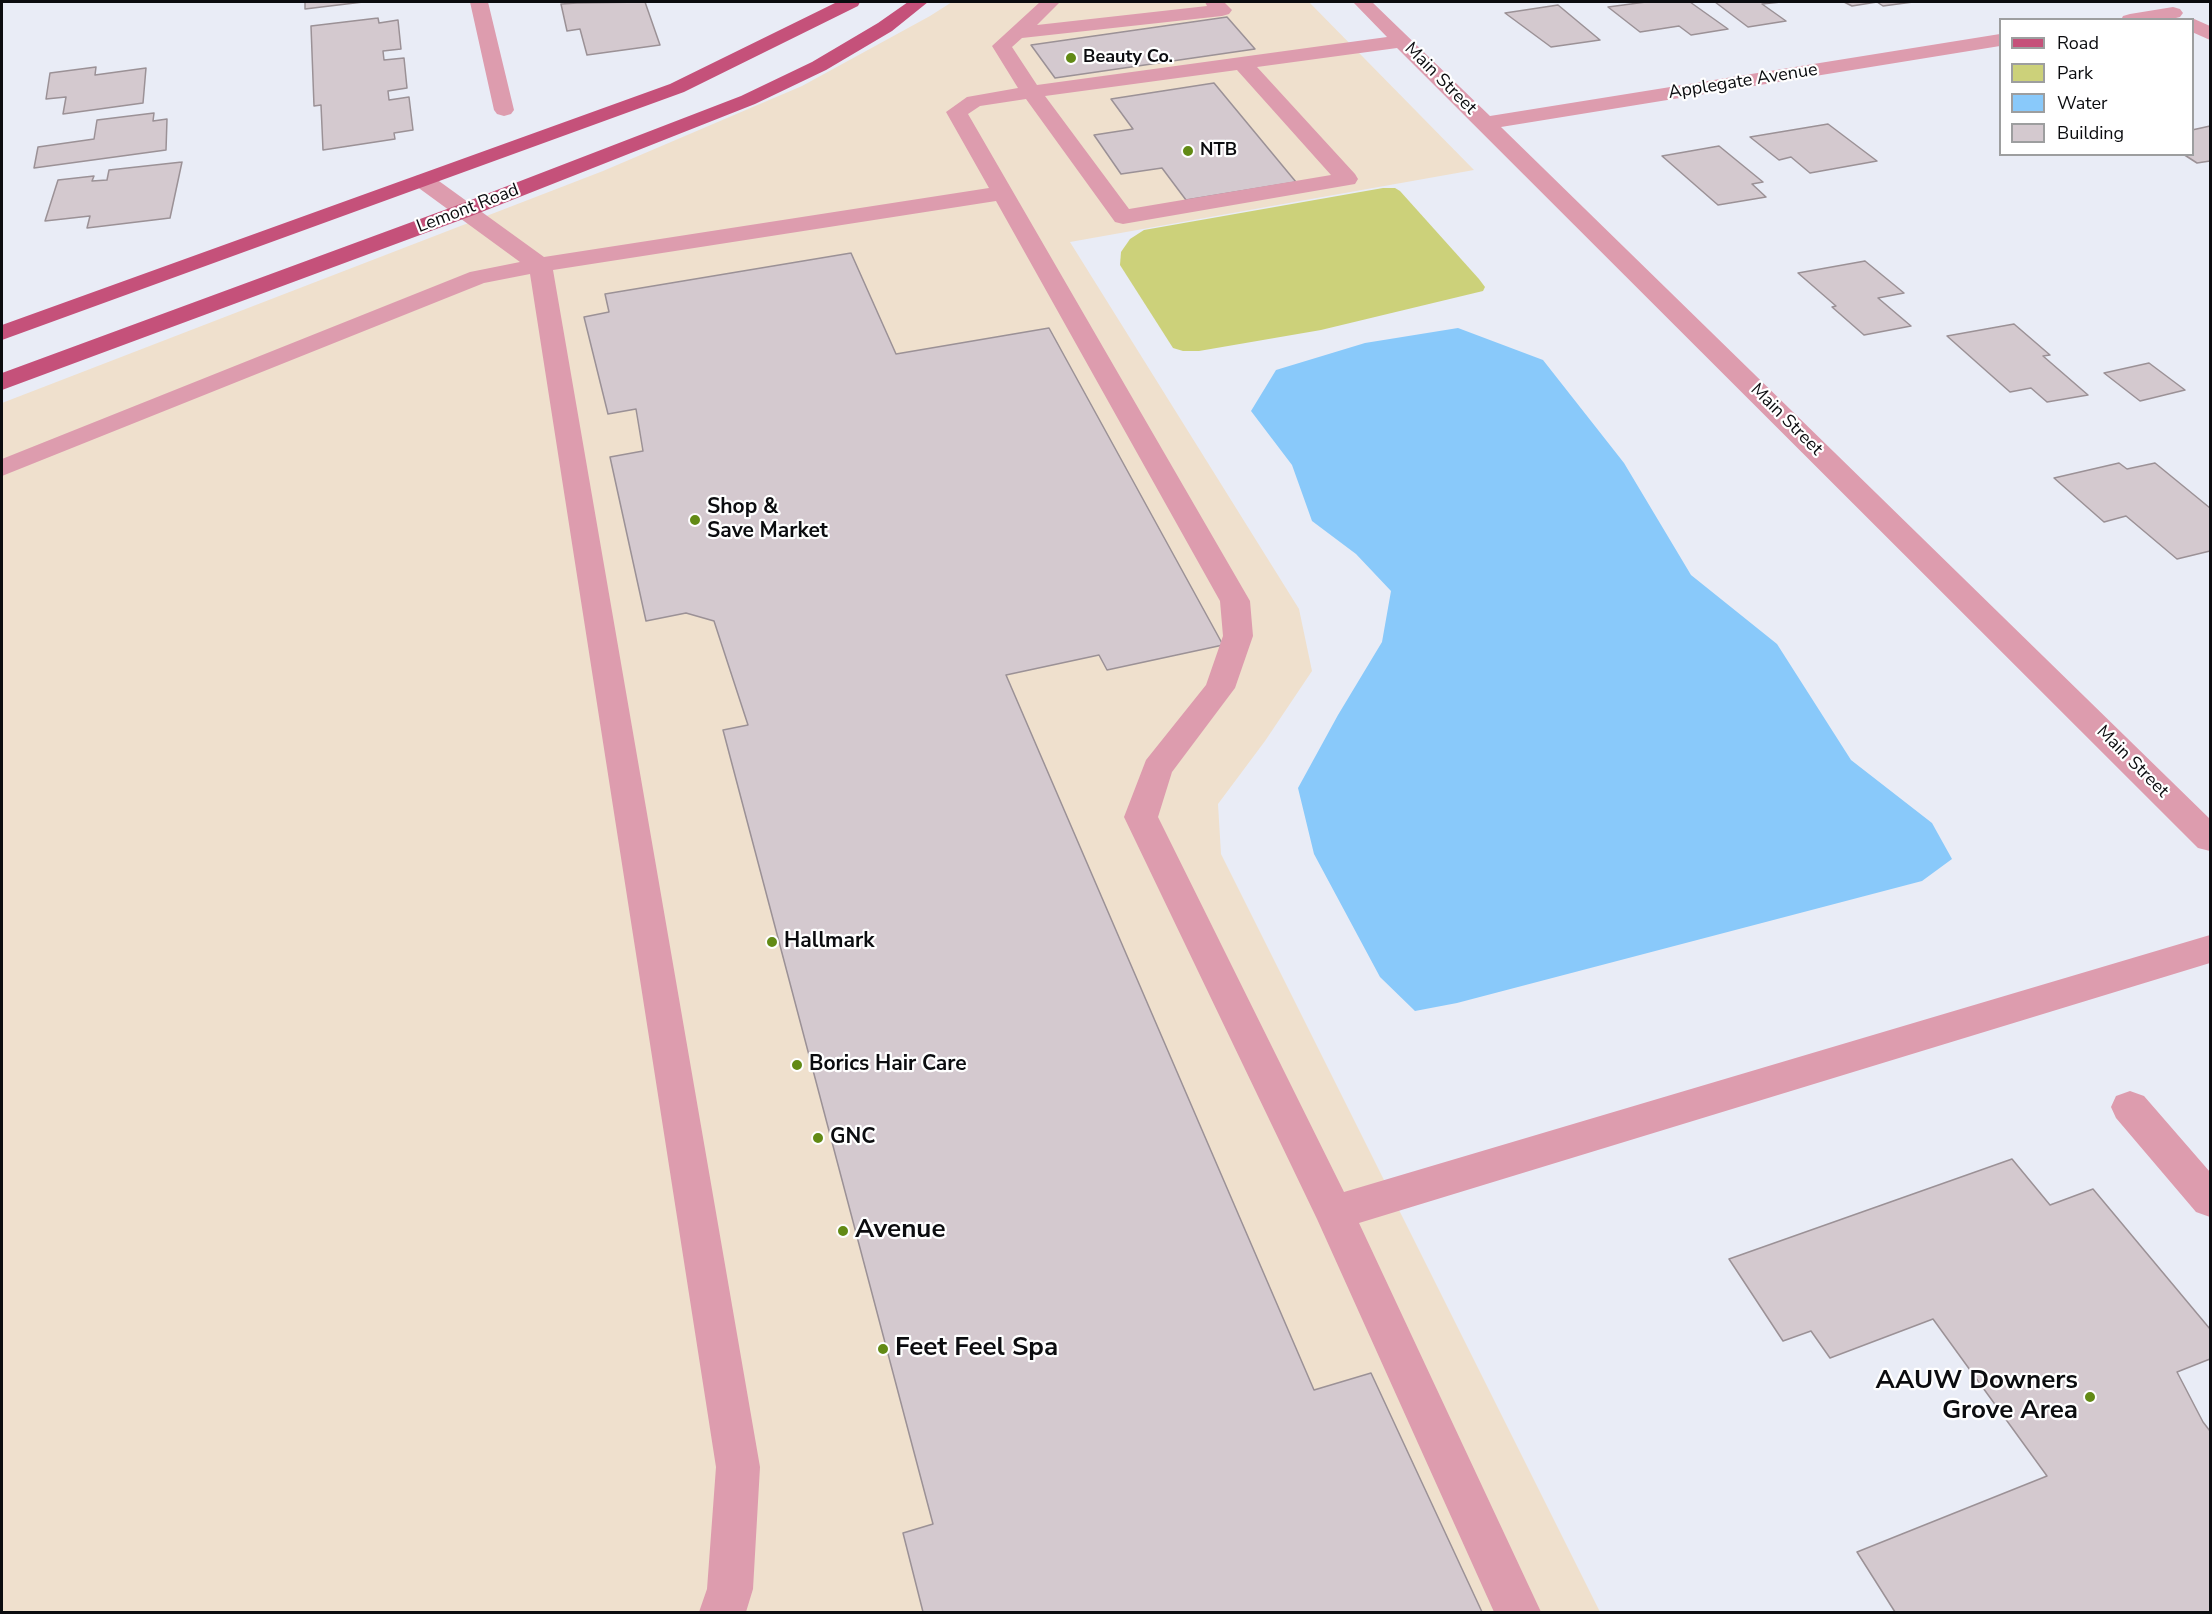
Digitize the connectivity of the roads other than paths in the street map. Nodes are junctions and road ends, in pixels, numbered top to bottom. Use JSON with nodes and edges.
{"nodes":[{"id":1,"x":479,"y":2,"type":"edge"},
{"id":2,"x":851,"y":2,"type":"edge"},
{"id":3,"x":919,"y":2,"type":"edge"},
{"id":4,"x":1051,"y":2,"type":"edge"},
{"id":5,"x":1214,"y":2,"type":"edge"},
{"id":6,"x":1362,"y":2,"type":"edge"},
{"id":7,"x":2153,"y":2,"type":"edge"},
{"id":8,"x":2179,"y":16,"type":"edge"},
{"id":9,"x":2154,"y":18,"type":"edge"},
{"id":10,"x":2194,"y":25,"type":"edge"},
{"id":11,"x":1016,"y":33,"type":"junction"},
{"id":12,"x":2211,"y":34,"type":"edge"},
{"id":13,"x":1999,"y":40,"type":"edge"},
{"id":14,"x":1402,"y":41,"type":"junction"},
{"id":15,"x":1242,"y":63,"type":"junction"},
{"id":16,"x":1031,"y":92,"type":"junction"},
{"id":17,"x":504,"y":110,"type":"dead end"},
{"id":18,"x":1485,"y":123,"type":"junction"},
{"id":19,"x":424,"y":181,"type":"junction"},
{"id":20,"x":1003,"y":193,"type":"junction"},
{"id":21,"x":466,"y":210,"type":"junction"},
{"id":22,"x":540,"y":265,"type":"junction"},
{"id":23,"x":2,"y":333,"type":"edge"},
{"id":24,"x":2,"y":382,"type":"edge"},
{"id":25,"x":2,"y":468,"type":"edge"},
{"id":26,"x":2211,"y":839,"type":"edge"},
{"id":27,"x":2211,"y":949,"type":"edge"},
{"id":28,"x":2130,"y":1107,"type":"dead end"},
{"id":29,"x":2211,"y":1200,"type":"edge"},
{"id":30,"x":1334,"y":1213,"type":"junction"},
{"id":31,"x":723,"y":1612,"type":"edge"},
{"id":32,"x":1518,"y":1612,"type":"edge"}],
"edges":[{"from":1,"to":17,"type":"street"},
{"from":2,"to":19,"type":"main road","name":"Lemont Road"},
{"from":3,"to":21,"type":"main road","name":"Lemont Road"},
{"from":4,"to":11,"type":"street"},
{"from":5,"to":11,"type":"street"},
{"from":6,"to":14,"type":"street","name":"Main Street"},
{"from":7,"to":8,"type":"street"},
{"from":8,"to":9,"type":"street"},
{"from":10,"to":12,"type":"street"},
{"from":11,"to":16,"type":"street"},
{"from":13,"to":18,"type":"street","name":"Applegate Avenue"},
{"from":14,"to":15,"type":"street"},
{"from":14,"to":18,"type":"street","name":"Main Street"},
{"from":15,"to":16,"type":"street"},
{"from":15,"to":16,"type":"street"},
{"from":16,"to":20,"type":"street"},
{"from":18,"to":26,"type":"street","name":"Main Street"},
{"from":19,"to":21,"type":"street"},
{"from":19,"to":23,"type":"main road","name":"Lemont Road"},
{"from":20,"to":22,"type":"street"},
{"from":20,"to":30,"type":"street"},
{"from":21,"to":22,"type":"street"},
{"from":21,"to":24,"type":"main road","name":"Lemont Road"},
{"from":22,"to":25,"type":"street"},
{"from":22,"to":31,"type":"street"},
{"from":27,"to":30,"type":"street"},
{"from":28,"to":29,"type":"street"},
{"from":30,"to":32,"type":"street"}]}
